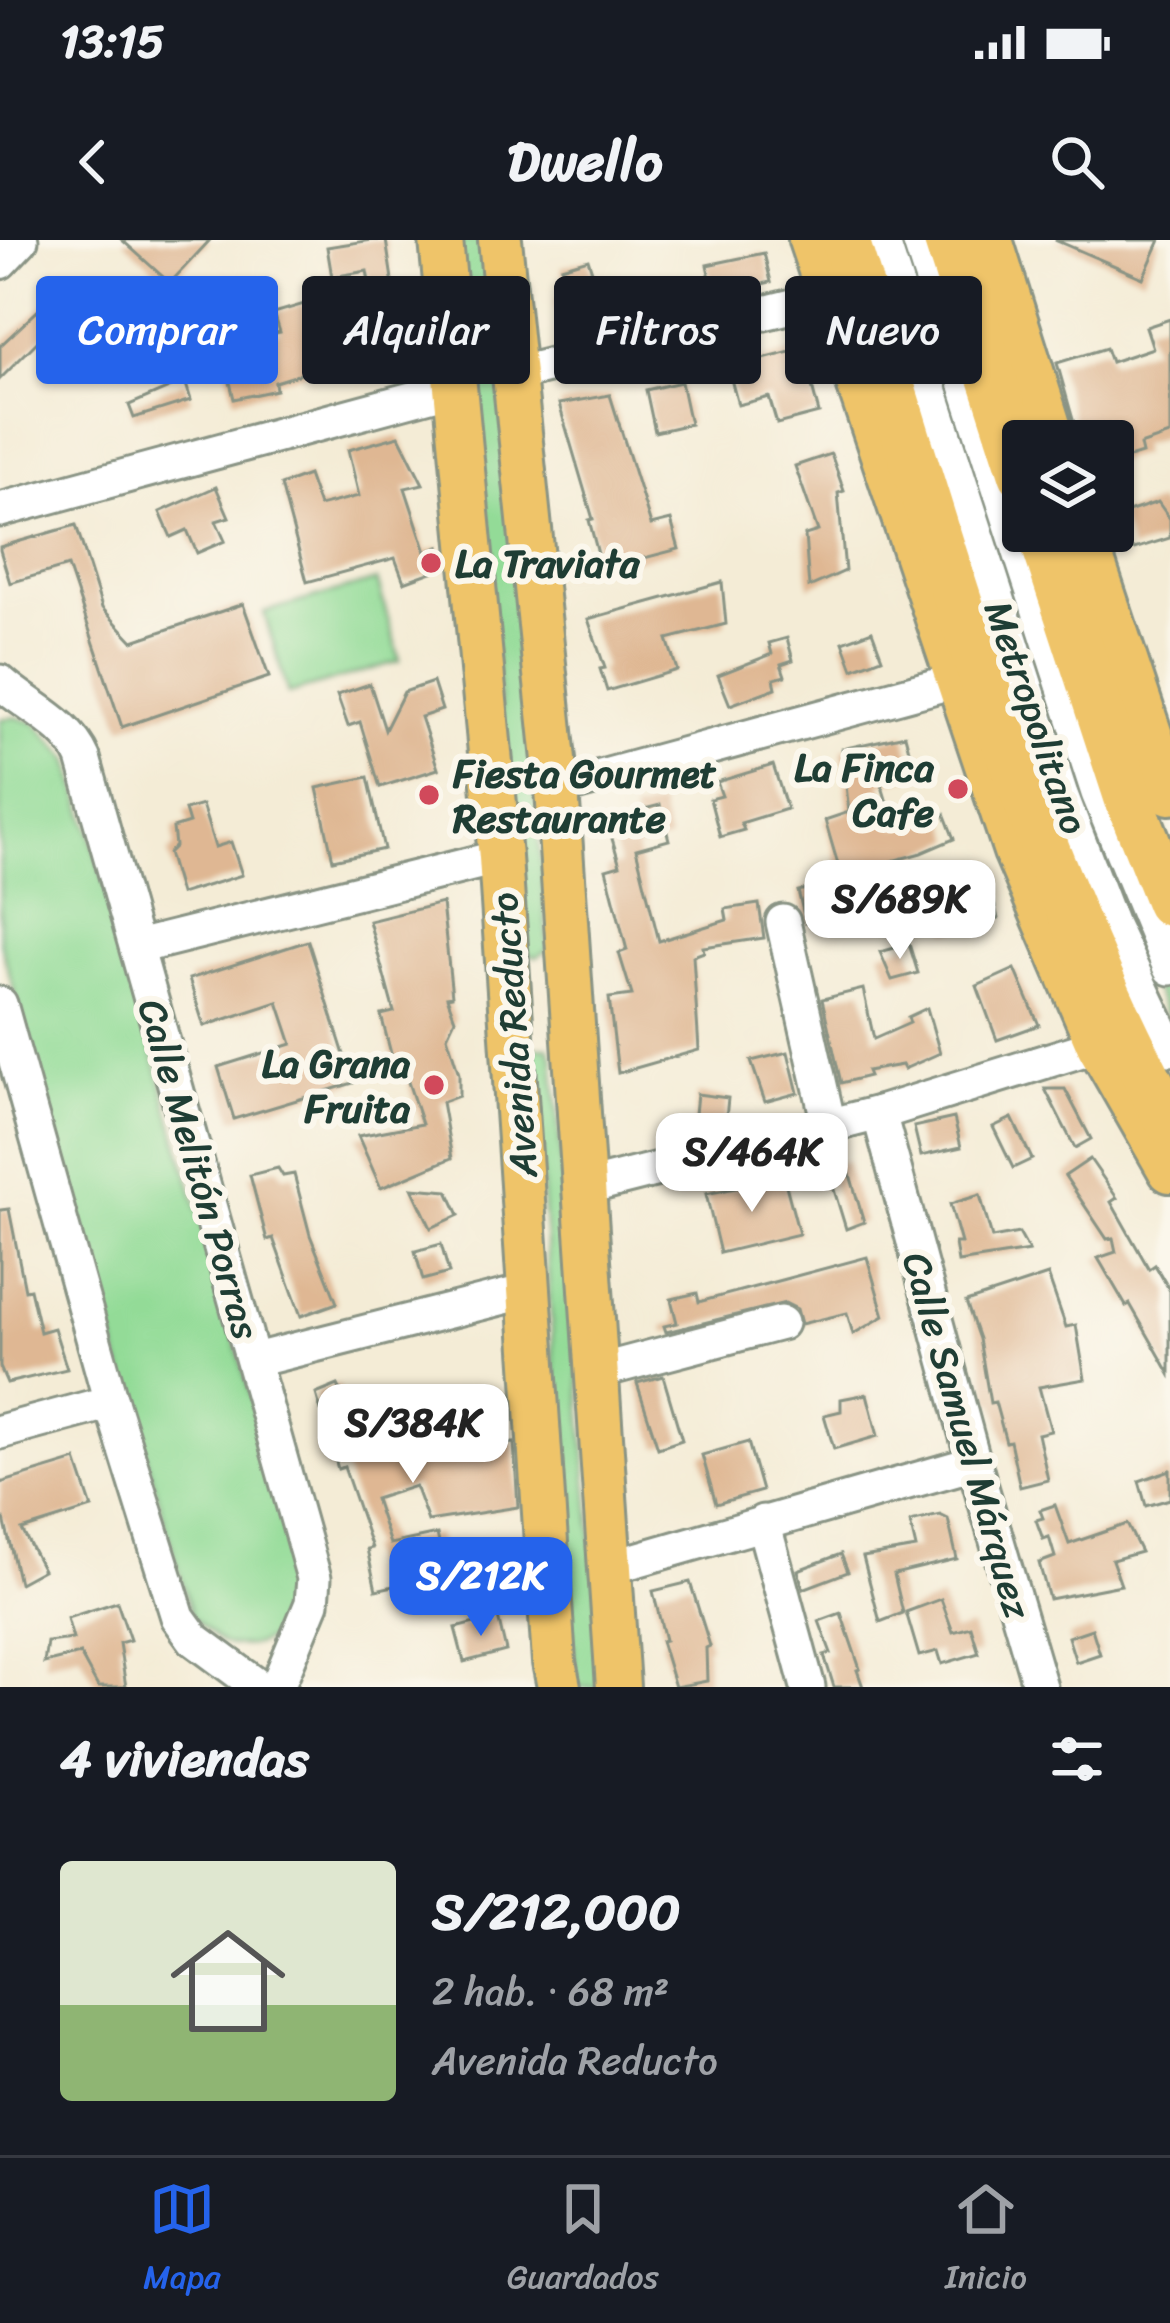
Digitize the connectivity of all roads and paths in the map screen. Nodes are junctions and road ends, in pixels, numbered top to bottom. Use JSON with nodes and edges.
{"nodes":[{"id":1,"x":441,"y":240,"type":"edge"},
{"id":2,"x":500,"y":240,"type":"edge"},
{"id":3,"x":810,"y":240,"type":"edge"},
{"id":4,"x":845,"y":240,"type":"edge"},
{"id":5,"x":882,"y":240,"type":"edge"},
{"id":6,"x":919,"y":240,"type":"edge"},
{"id":7,"x":948,"y":240,"type":"edge"},
{"id":8,"x":991,"y":240,"type":"edge"},
{"id":9,"x":504,"y":276,"type":"edge"},
{"id":10,"x":822,"y":276,"type":"edge"},
{"id":11,"x":785,"y":307,"type":"edge"},
{"id":12,"x":530,"y":370,"type":"edge"},
{"id":13,"x":516,"y":384,"type":"edge"},
{"id":14,"x":859,"y":384,"type":"edge"},
{"id":15,"x":456,"y":387,"type":"junction"},
{"id":16,"x":1006,"y":420,"type":"edge"},
{"id":17,"x":1047,"y":420,"type":"edge"},
{"id":18,"x":0,"y":510,"type":"edge"},
{"id":19,"x":1048,"y":552,"type":"edge"},
{"id":20,"x":1091,"y":552,"type":"edge"},
{"id":21,"x":958,"y":680,"type":"junction"},
{"id":22,"x":0,"y":682,"type":"edge"},
{"id":23,"x":0,"y":714,"type":"edge"},
{"id":24,"x":49,"y":719,"type":"junction"},
{"id":25,"x":1160,"y":733,"type":"edge"},
{"id":26,"x":557,"y":789,"type":"junction"},
{"id":27,"x":1170,"y":794,"type":"edge"},
{"id":28,"x":500,"y":857,"type":"junction"},
{"id":29,"x":1170,"y":902,"type":"edge"},
{"id":30,"x":783,"y":922,"type":"dead end"},
{"id":31,"x":137,"y":947,"type":"junction"},
{"id":32,"x":1170,"y":968,"type":"edge"},
{"id":33,"x":0,"y":1004,"type":"edge"},
{"id":34,"x":569,"y":1006,"type":"junction"},
{"id":35,"x":512,"y":1008,"type":"junction"},
{"id":36,"x":1098,"y":1046,"type":"junction"},
{"id":37,"x":1170,"y":1049,"type":"edge"},
{"id":38,"x":879,"y":1113,"type":"junction"},
{"id":39,"x":1170,"y":1122,"type":"edge"},
{"id":40,"x":829,"y":1125,"type":"junction"},
{"id":41,"x":1170,"y":1171,"type":"edge"},
{"id":42,"x":583,"y":1188,"type":"junction"},
{"id":43,"x":532,"y":1290,"type":"junction"},
{"id":44,"x":782,"y":1323,"type":"dead end"},
{"id":45,"x":255,"y":1360,"type":"junction"},
{"id":46,"x":595,"y":1372,"type":"junction"},
{"id":47,"x":111,"y":1402,"type":"junction"},
{"id":48,"x":0,"y":1432,"type":"edge"},
{"id":49,"x":974,"y":1463,"type":"junction"},
{"id":50,"x":763,"y":1522,"type":"junction"},
{"id":51,"x":608,"y":1568,"type":"junction"},
{"id":52,"x":306,"y":1619,"type":"junction"},
{"id":53,"x":216,"y":1654,"type":"junction"},
{"id":54,"x":556,"y":1678,"type":"edge"},
{"id":55,"x":260,"y":1687,"type":"edge"},
{"id":56,"x":277,"y":1687,"type":"edge"},
{"id":57,"x":618,"y":1687,"type":"edge"},
{"id":58,"x":808,"y":1687,"type":"edge"},
{"id":59,"x":1040,"y":1687,"type":"edge"}],
"edges":[{"from":1,"to":15,"type":"main road","name":"Avenida Reducto"},
{"from":2,"to":9,"type":"main road","name":"Avenida Reducto"},
{"from":3,"to":10,"type":"main road"},
{"from":4,"to":39,"type":"highway"},
{"from":5,"to":37,"type":"street","name":"Metropolitano"},
{"from":6,"to":32,"type":"street","name":"Metropolitano"},
{"from":7,"to":16,"type":"highway"},
{"from":8,"to":17,"type":"main road"},
{"from":11,"to":12,"type":"street"},
{"from":13,"to":26,"type":"main road","name":"Avenida Reducto"},
{"from":14,"to":21,"type":"main road"},
{"from":15,"to":18,"type":"street"},
{"from":15,"to":28,"type":"main road","name":"Avenida Reducto"},
{"from":19,"to":29,"type":"highway"},
{"from":20,"to":25,"type":"main road"},
{"from":21,"to":26,"type":"street"},
{"from":21,"to":36,"type":"main road"},
{"from":22,"to":24,"type":"street","name":"Calle Melitón Porras"},
{"from":23,"to":24,"type":"street"},
{"from":24,"to":31,"type":"street","name":"Calle Melitón Porras"},
{"from":25,"to":27,"type":"main road"},
{"from":26,"to":34,"type":"main road","name":"Avenida Reducto"},
{"from":28,"to":31,"type":"street"},
{"from":28,"to":35,"type":"main road","name":"Avenida Reducto"},
{"from":30,"to":40,"type":"street"},
{"from":31,"to":45,"type":"street","name":"Calle Melitón Porras"},
{"from":33,"to":47,"type":"street"},
{"from":34,"to":35,"type":"main road"},
{"from":34,"to":42,"type":"main road","name":"Avenida Reducto"},
{"from":35,"to":43,"type":"main road","name":"Avenida Reducto"},
{"from":36,"to":38,"type":"street"},
{"from":36,"to":41,"type":"main road"},
{"from":38,"to":40,"type":"street"},
{"from":38,"to":49,"type":"street","name":"Calle Samuel Márquez"},
{"from":40,"to":42,"type":"street"},
{"from":42,"to":46,"type":"main road","name":"Avenida Reducto"},
{"from":43,"to":45,"type":"street"},
{"from":43,"to":54,"type":"main road","name":"Avenida Reducto"},
{"from":44,"to":46,"type":"street"},
{"from":45,"to":52,"type":"street","name":"Calle Melitón Porras"},
{"from":46,"to":51,"type":"main road","name":"Avenida Reducto"},
{"from":47,"to":48,"type":"street"},
{"from":47,"to":53,"type":"street"},
{"from":49,"to":50,"type":"street"},
{"from":49,"to":59,"type":"street","name":"Calle Samuel Márquez"},
{"from":50,"to":51,"type":"street"},
{"from":50,"to":58,"type":"street"},
{"from":51,"to":57,"type":"main road","name":"Avenida Reducto"},
{"from":52,"to":53,"type":"street"},
{"from":52,"to":56,"type":"street","name":"Calle Melitón Porras"},
{"from":53,"to":55,"type":"street"}]}
